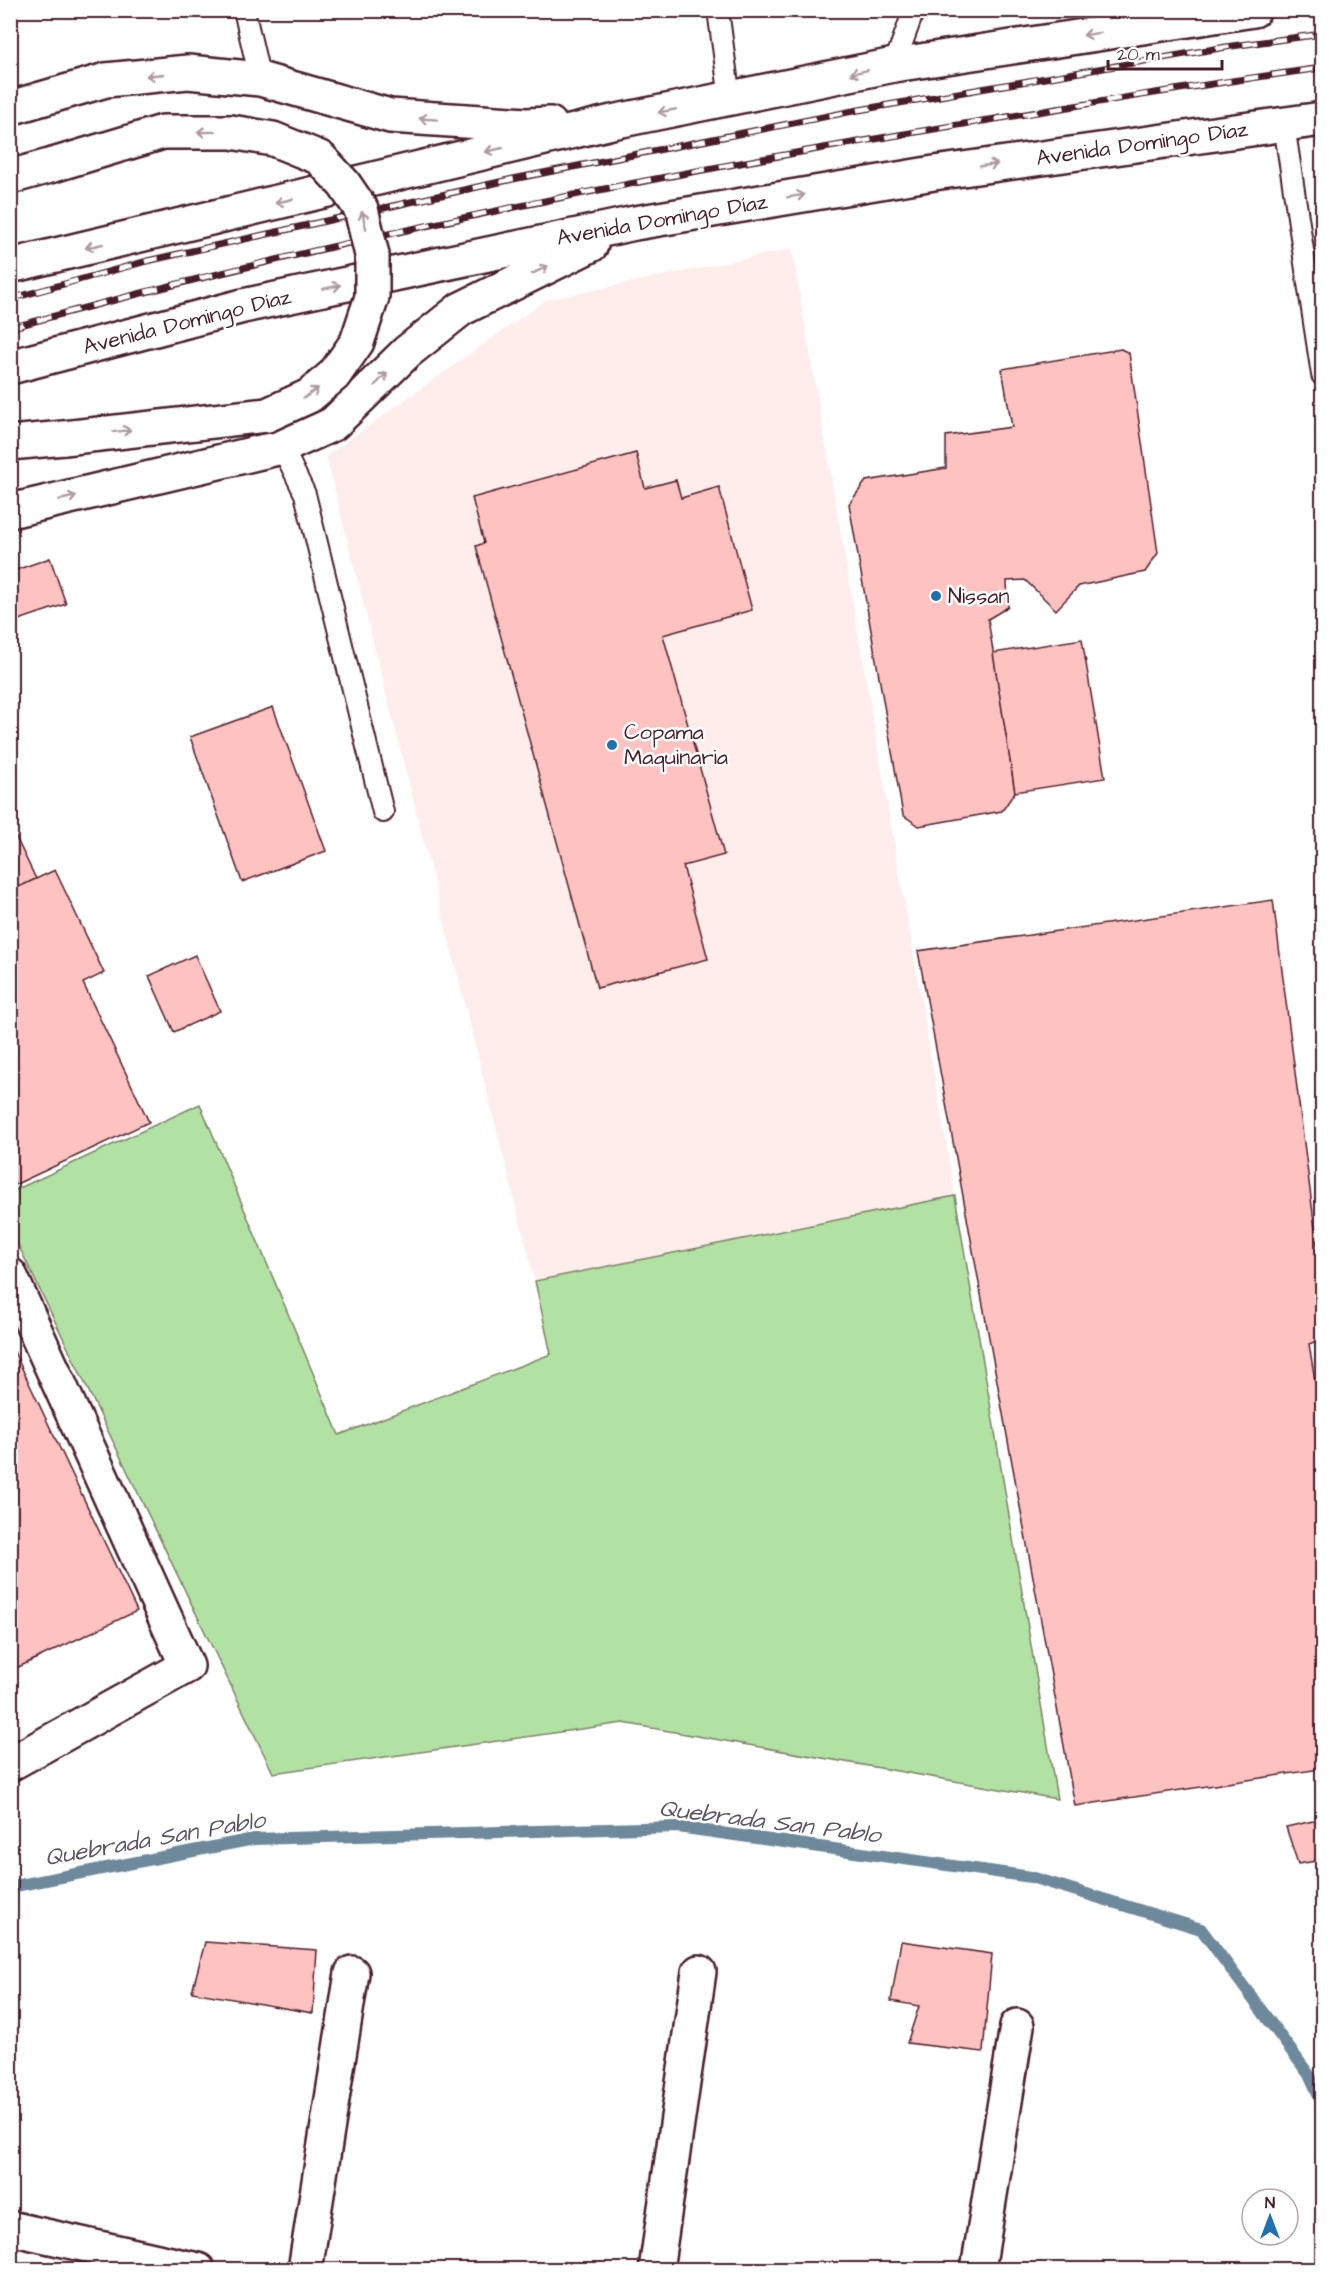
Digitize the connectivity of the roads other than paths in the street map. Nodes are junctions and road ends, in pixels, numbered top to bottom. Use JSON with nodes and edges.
{"nodes":[{"id":1,"x":244,"y":10,"type":"edge"},
{"id":2,"x":718,"y":10,"type":"edge"},
{"id":3,"x":914,"y":10,"type":"edge"},
{"id":4,"x":1254,"y":10,"type":"edge"},
{"id":5,"x":1218,"y":12,"type":"edge"},
{"id":6,"x":894,"y":65,"type":"junction"},
{"id":7,"x":260,"y":79,"type":"junction"},
{"id":8,"x":730,"y":99,"type":"junction"},
{"id":9,"x":10,"y":108,"type":"edge"},
{"id":10,"x":1323,"y":119,"type":"edge"},
{"id":11,"x":612,"y":122,"type":"junction"},
{"id":12,"x":1284,"y":125,"type":"junction"},
{"id":13,"x":10,"y":177,"type":"edge"},
{"id":14,"x":635,"y":223,"type":"junction"},
{"id":15,"x":10,"y":266,"type":"edge"},
{"id":16,"x":1318,"y":314,"type":"edge"},
{"id":17,"x":10,"y":367,"type":"edge"},
{"id":18,"x":1323,"y":375,"type":"edge"},
{"id":19,"x":10,"y":443,"type":"edge"},
{"id":20,"x":282,"y":447,"type":"junction"},
{"id":21,"x":10,"y":511,"type":"edge"},
{"id":22,"x":382,"y":812,"type":"dead end"},
{"id":23,"x":10,"y":1275,"type":"edge"},
{"id":24,"x":10,"y":1764,"type":"edge"},
{"id":25,"x":699,"y":1972,"type":"dead end"},
{"id":26,"x":352,"y":1973,"type":"dead end"},
{"id":27,"x":1017,"y":2026,"type":"dead end"},
{"id":28,"x":10,"y":2228,"type":"edge"},
{"id":29,"x":198,"y":2270,"type":"edge"},
{"id":30,"x":305,"y":2270,"type":"edge"},
{"id":31,"x":657,"y":2270,"type":"edge"},
{"id":32,"x":978,"y":2270,"type":"edge"}],
"edges":[{"from":1,"to":7,"type":"lane"},
{"from":2,"to":8,"type":"lane"},
{"from":3,"to":6,"type":"lane"},
{"from":4,"to":5,"type":"main road"},
{"from":5,"to":6,"type":"main road","one_way":true},
{"from":6,"to":8,"type":"main road","one_way":true},
{"from":7,"to":9,"type":"main road","one_way":true},
{"from":11,"to":7,"type":"main road","one_way":true},
{"from":8,"to":11,"type":"main road","one_way":true},
{"from":10,"to":12,"type":"main road","name":"Avenida Domingo Díaz"},
{"from":11,"to":15,"type":"main road","one_way":true},
{"from":14,"to":12,"type":"main road","name":"Avenida Domingo Díaz","one_way":true},
{"from":12,"to":16,"type":"lane"},
{"from":19,"to":13,"type":"main road","one_way":true,"bridge":true},
{"from":17,"to":14,"type":"main road","name":"Avenida Domingo Díaz","one_way":true},
{"from":20,"to":14,"type":"main road","one_way":true},
{"from":16,"to":18,"type":"lane"},
{"from":21,"to":20,"type":"main road","one_way":true},
{"from":20,"to":22,"type":"lane"},
{"from":23,"to":24,"type":"main road"},
{"from":25,"to":31,"type":"main road"},
{"from":26,"to":30,"type":"main road"},
{"from":27,"to":32,"type":"main road"},
{"from":28,"to":29,"type":"main road"}]}
